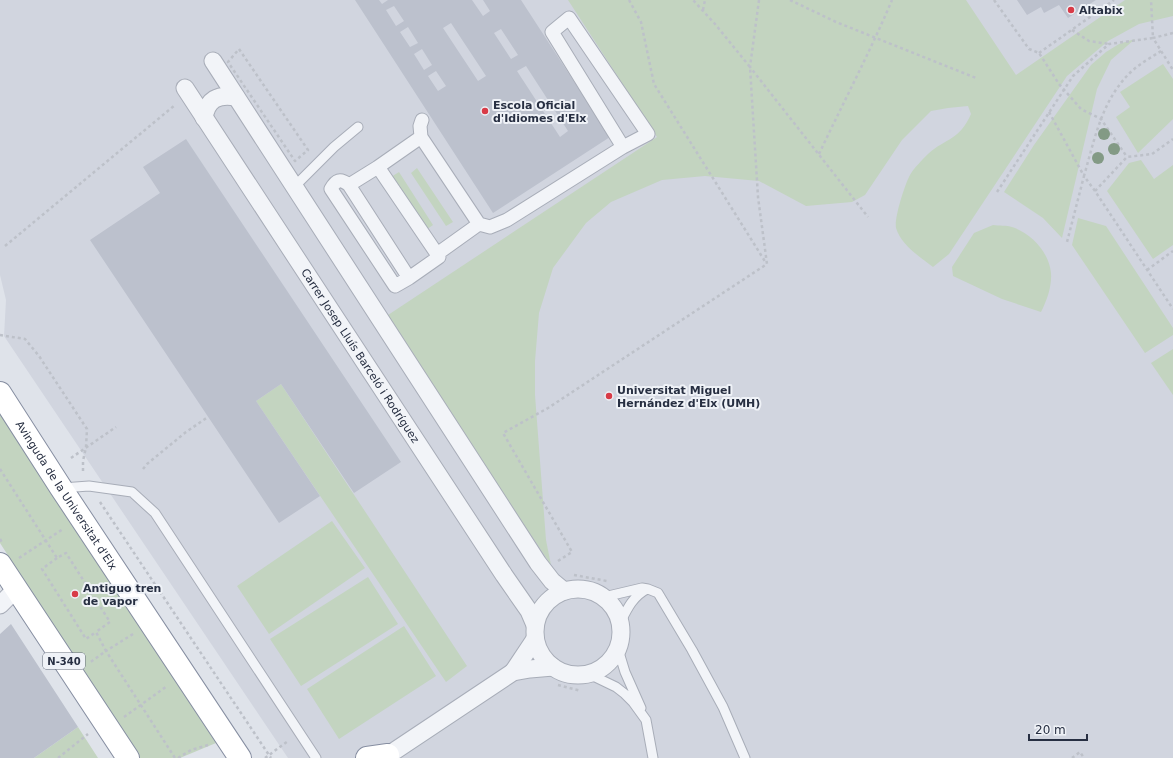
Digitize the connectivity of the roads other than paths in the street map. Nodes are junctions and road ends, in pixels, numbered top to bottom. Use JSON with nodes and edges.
{"nodes":[{"id":1,"x":213,"y":61,"type":"dead end"},
{"id":2,"x":184,"y":88,"type":"dead end"},
{"id":3,"x":236,"y":97,"type":"junction"},
{"id":4,"x":204,"y":118,"type":"junction"},
{"id":5,"x":422,"y":120,"type":"dead end"},
{"id":6,"x":358,"y":127,"type":"dead end"},
{"id":7,"x":421,"y":137,"type":"junction"},
{"id":8,"x":623,"y":147,"type":"junction"},
{"id":9,"x":378,"y":167,"type":"junction"},
{"id":10,"x":349,"y":185,"type":"junction"},
{"id":11,"x":294,"y":187,"type":"junction"},
{"id":12,"x":479,"y":224,"type":"junction"},
{"id":13,"x":437,"y":254,"type":"junction"},
{"id":14,"x":409,"y":278,"type":"junction"},
{"id":15,"x":0,"y":393,"type":"edge"},
{"id":16,"x":61,"y":488,"type":"junction"},
{"id":17,"x":7,"y":563,"type":"edge"},
{"id":18,"x":566,"y":583,"type":"junction"},
{"id":19,"x":648,"y":588,"type":"junction"},
{"id":20,"x":16,"y":589,"type":"junction"},
{"id":21,"x":606,"y":589,"type":"junction"},
{"id":22,"x":0,"y":605,"type":"edge"},
{"id":23,"x":620,"y":623,"type":"junction"},
{"id":24,"x":535,"y":632,"type":"junction"},
{"id":25,"x":618,"y":649,"type":"junction"},
{"id":26,"x":553,"y":667,"type":"junction"},
{"id":27,"x":513,"y":672,"type":"junction"},
{"id":28,"x":589,"y":674,"type":"junction"},
{"id":29,"x":647,"y":724,"type":"junction"},
{"id":30,"x":380,"y":757,"type":"edge"},
{"id":31,"x":128,"y":758,"type":"edge"},
{"id":32,"x":240,"y":758,"type":"edge"},
{"id":33,"x":316,"y":758,"type":"edge"},
{"id":34,"x":653,"y":758,"type":"edge"},
{"id":35,"x":745,"y":758,"type":"edge"}],
"edges":[{"from":1,"to":3,"type":"street"},
{"from":2,"to":4,"type":"street","name":"Carrer Josep Lluís Barceló i Rodríguez"},
{"from":3,"to":4,"type":"street"},
{"from":3,"to":11,"type":"street"},
{"from":4,"to":24,"type":"street","name":"Carrer Josep Lluís Barceló i Rodríguez"},
{"from":5,"to":7,"type":"street"},
{"from":6,"to":11,"type":"lane"},
{"from":7,"to":9,"type":"street"},
{"from":7,"to":12,"type":"street"},
{"from":8,"to":8,"type":"street"},
{"from":8,"to":12,"type":"street"},
{"from":9,"to":10,"type":"street"},
{"from":9,"to":13,"type":"street"},
{"from":10,"to":14,"type":"street"},
{"from":10,"to":14,"type":"street"},
{"from":11,"to":18,"type":"street"},
{"from":12,"to":13,"type":"street"},
{"from":13,"to":14,"type":"street"},
{"from":15,"to":16,"type":"highway","name":"Avinguda de la Universitat d'Elx"},
{"from":16,"to":32,"type":"highway","name":"Avinguda de la Universitat d'Elx"},
{"from":16,"to":33,"type":"lane"},
{"from":17,"to":20,"type":"highway","number":"N-340"},
{"from":18,"to":21,"type":"street","name":"Carrer Josep Lluís Barceló i Rodríguez"},
{"from":18,"to":24,"type":"street","name":"Carrer Josep Lluís Barceló i Rodríguez"},
{"from":19,"to":21,"type":"lane"},
{"from":19,"to":23,"type":"lane"},
{"from":19,"to":35,"type":"lane"},
{"from":20,"to":22,"type":"street"},
{"from":20,"to":31,"type":"highway","number":"N-340"},
{"from":21,"to":23,"type":"street","name":"Carrer Josep Lluís Barceló i Rodríguez"},
{"from":23,"to":25,"type":"street","name":"Carrer Josep Lluís Barceló i Rodríguez"},
{"from":24,"to":26,"type":"street","name":"Carrer Josep Lluís Barceló i Rodríguez"},
{"from":24,"to":27,"type":"street"},
{"from":25,"to":28,"type":"street","name":"Carrer Josep Lluís Barceló i Rodríguez"},
{"from":25,"to":29,"type":"lane"},
{"from":26,"to":27,"type":"street"},
{"from":26,"to":28,"type":"street","name":"Carrer Josep Lluís Barceló i Rodríguez"},
{"from":27,"to":30,"type":"street"},
{"from":28,"to":29,"type":"lane"},
{"from":29,"to":34,"type":"lane"}]}
